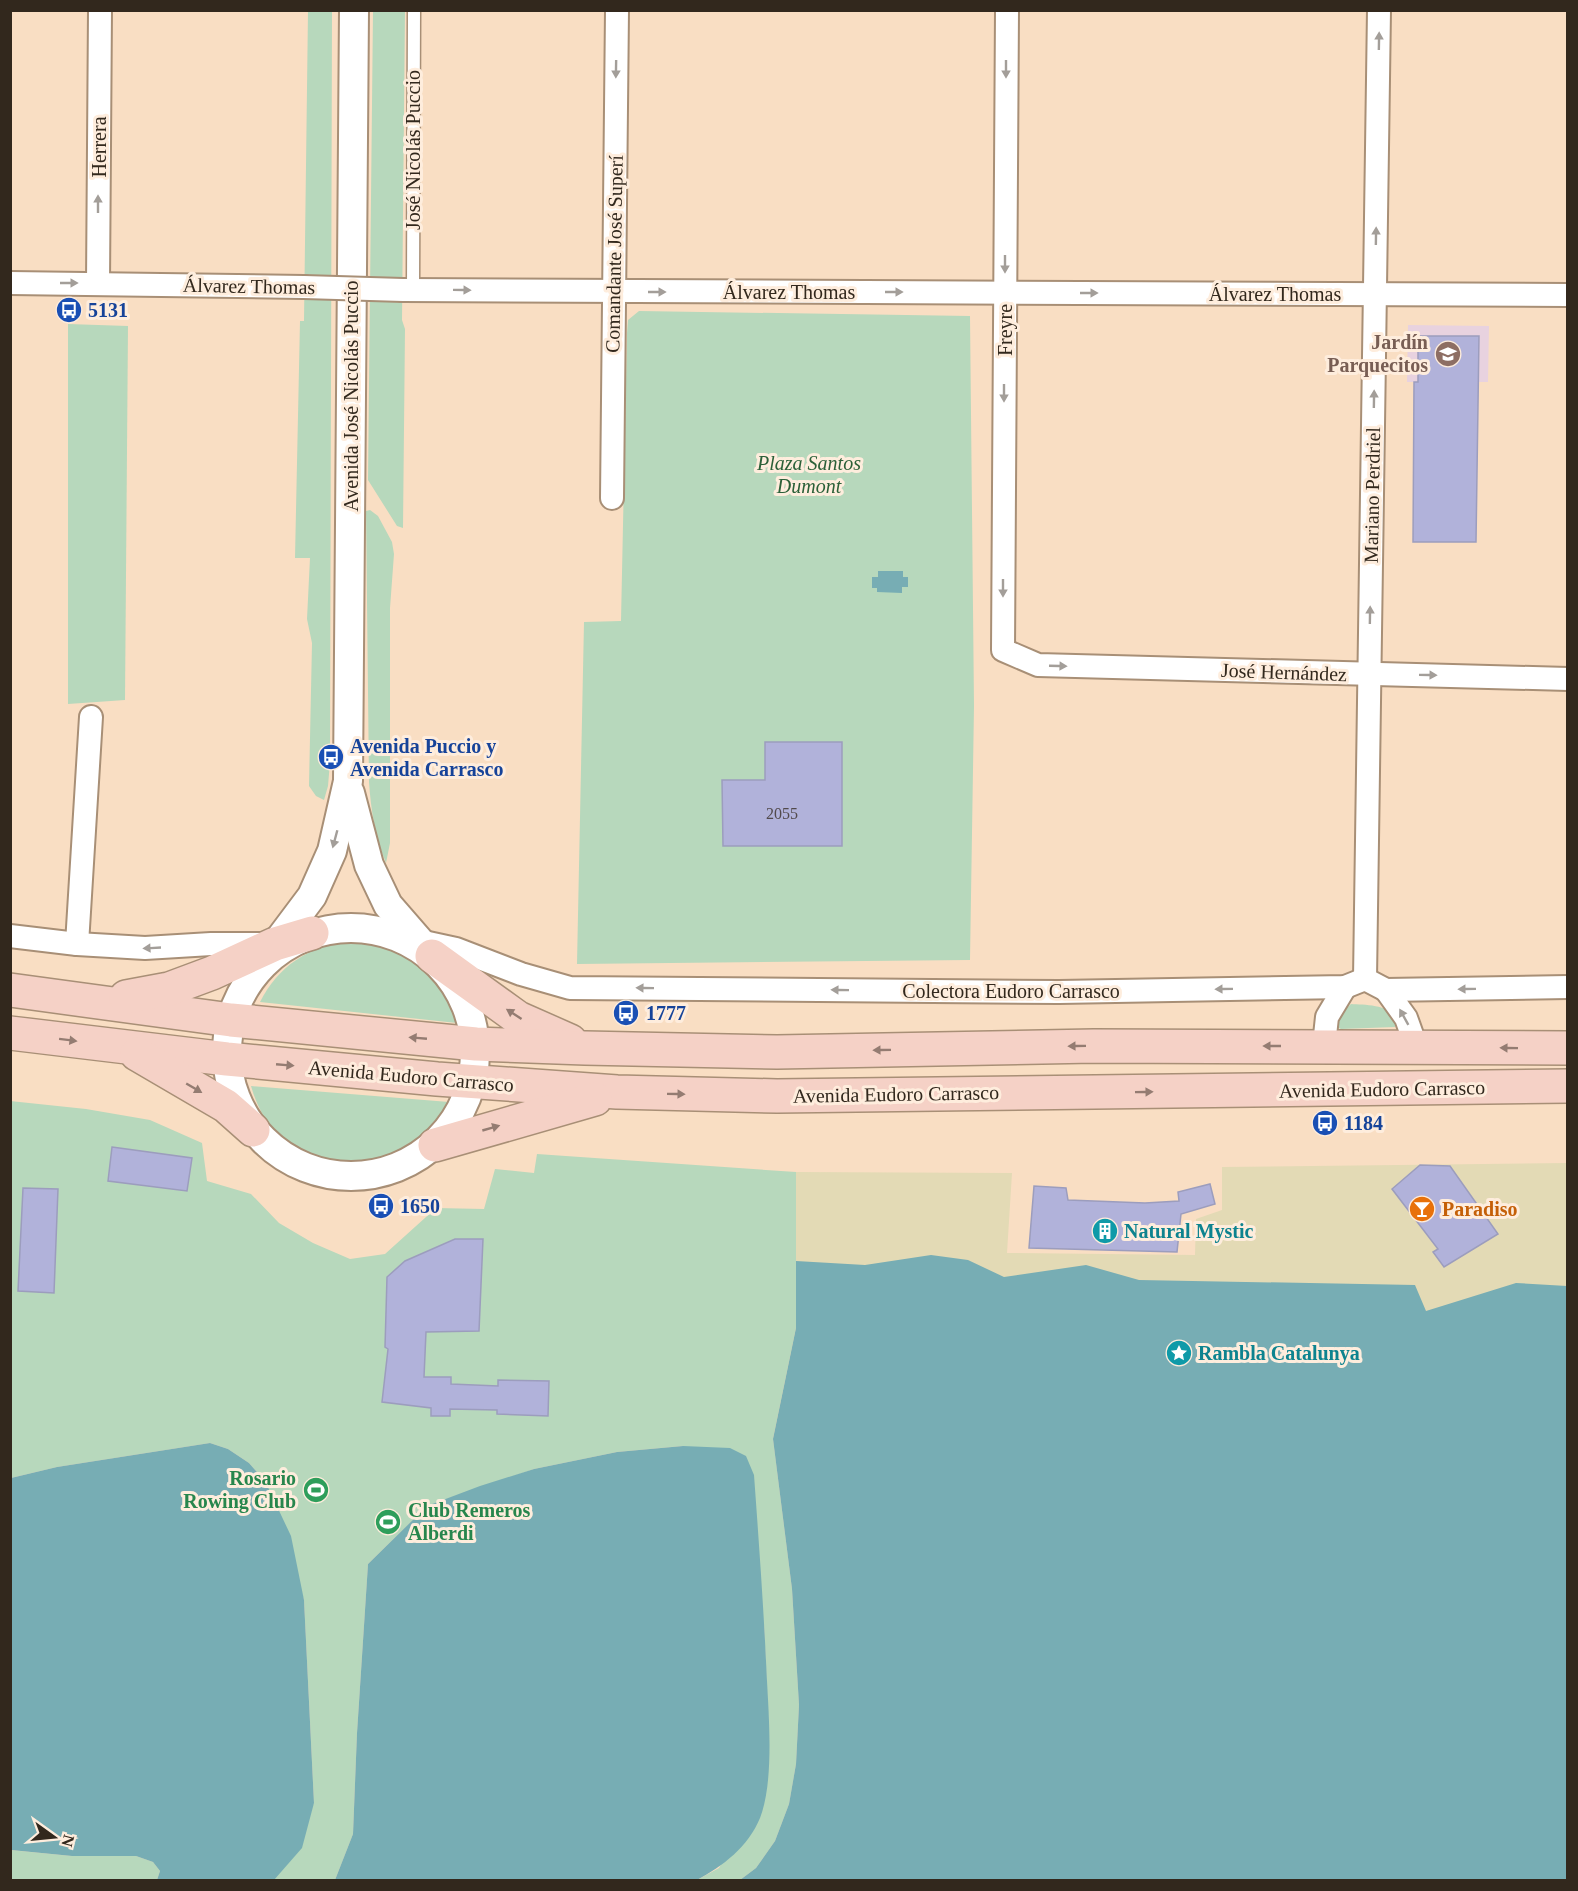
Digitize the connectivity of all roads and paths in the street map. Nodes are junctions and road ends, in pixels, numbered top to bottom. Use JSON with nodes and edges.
{"nodes":[{"id":1,"x":100,"y":10,"type":"edge"},
{"id":2,"x":354,"y":10,"type":"edge"},
{"id":3,"x":414,"y":10,"type":"edge"},
{"id":4,"x":617,"y":10,"type":"edge"},
{"id":5,"x":1007,"y":10,"type":"edge"},
{"id":6,"x":1379,"y":10,"type":"edge"},
{"id":7,"x":10,"y":283,"type":"edge"},
{"id":8,"x":98,"y":284,"type":"junction"},
{"id":9,"x":408,"y":290,"type":"junction"},
{"id":10,"x":614,"y":292,"type":"junction"},
{"id":11,"x":1005,"y":293,"type":"junction"},
{"id":12,"x":1375,"y":294,"type":"junction"},
{"id":13,"x":1568,"y":295,"type":"edge"},
{"id":14,"x":612,"y":498,"type":"dead end"},
{"id":15,"x":1003,"y":650,"type":"joint"},
{"id":16,"x":1370,"y":674,"type":"junction"},
{"id":17,"x":1568,"y":679,"type":"edge"},
{"id":18,"x":91,"y":717,"type":"dead end"},
{"id":19,"x":348,"y":782,"type":"junction"},
{"id":20,"x":388,"y":905,"type":"junction"},
{"id":21,"x":312,"y":933,"type":"joint"},
{"id":22,"x":10,"y":936,"type":"edge"},
{"id":23,"x":78,"y":944,"type":"junction"},
{"id":24,"x":426,"y":946,"type":"junction"},
{"id":25,"x":267,"y":957,"type":"junction"},
{"id":26,"x":1355,"y":983,"type":"junction"},
{"id":27,"x":1568,"y":987,"type":"edge"},
{"id":28,"x":10,"y":990,"type":"edge"},
{"id":29,"x":1386,"y":990,"type":"junction"},
{"id":30,"x":98,"y":1002,"type":"junction"},
{"id":31,"x":231,"y":1020,"type":"junction"},
{"id":32,"x":10,"y":1033,"type":"edge"},
{"id":33,"x":476,"y":1044,"type":"junction"},
{"id":34,"x":1324,"y":1046,"type":"junction"},
{"id":35,"x":1416,"y":1046,"type":"junction"},
{"id":36,"x":125,"y":1047,"type":"junction"},
{"id":37,"x":585,"y":1048,"type":"junction"},
{"id":38,"x":1568,"y":1048,"type":"edge"},
{"id":39,"x":227,"y":1059,"type":"junction"},
{"id":40,"x":473,"y":1082,"type":"junction"},
{"id":41,"x":1568,"y":1086,"type":"edge"},
{"id":42,"x":617,"y":1092,"type":"junction"},
{"id":43,"x":254,"y":1130,"type":"junction"},
{"id":44,"x":435,"y":1145,"type":"junction"}],
"edges":[{"from":8,"to":1,"type":"street","name":"Herrera","one_way":true},
{"from":2,"to":19,"type":"street","name":"Avenida José Nicolás Puccio"},
{"from":3,"to":9,"type":"lane","name":"José Nicolás Puccio"},
{"from":4,"to":10,"type":"street","name":"Comandante José Superí","one_way":true},
{"from":5,"to":11,"type":"street","name":"Freyre","one_way":true},
{"from":12,"to":6,"type":"street","name":"Mariano Perdriel","one_way":true},
{"from":7,"to":8,"type":"street","name":"Álvarez Thomas","one_way":true},
{"from":8,"to":9,"type":"street","name":"Álvarez Thomas","bridge":true},
{"from":9,"to":10,"type":"street","name":"Álvarez Thomas","one_way":true},
{"from":10,"to":11,"type":"street","name":"Álvarez Thomas","one_way":true},
{"from":10,"to":14,"type":"street","name":"Comandante José Superí"},
{"from":11,"to":12,"type":"street","name":"Álvarez Thomas","one_way":true},
{"from":11,"to":15,"type":"street","name":"Freyre","one_way":true},
{"from":12,"to":13,"type":"street","name":"Álvarez Thomas"},
{"from":16,"to":12,"type":"street","name":"Mariano Perdriel","one_way":true},
{"from":15,"to":16,"type":"street","name":"José Hernández","one_way":true},
{"from":16,"to":17,"type":"street","name":"José Hernández","one_way":true},
{"from":16,"to":26,"type":"street","name":"Mariano Perdriel"},
{"from":18,"to":23,"type":"street"},
{"from":19,"to":20,"type":"street","name":"Avenida José Nicolás Puccio"},
{"from":19,"to":25,"type":"street","name":"Avenida José Nicolás Puccio","one_way":true},
{"from":20,"to":24,"type":"street","name":"Avenida José Nicolás Puccio"},
{"from":20,"to":24,"type":"street","name":"Colectora Eudoro Carrasco"},
{"from":21,"to":24,"type":"street"},
{"from":21,"to":25,"type":"main road"},
{"from":22,"to":23,"type":"street"},
{"from":25,"to":23,"type":"street","one_way":true},
{"from":26,"to":24,"type":"street","name":"Colectora Eudoro Carrasco","one_way":true},
{"from":24,"to":33,"type":"street","name":"Avenida José Nicolás Puccio"},
{"from":37,"to":24,"type":"main road","one_way":true},
{"from":25,"to":30,"type":"main road"},
{"from":25,"to":31,"type":"street","name":"Avenida José Nicolás Puccio"},
{"from":26,"to":29,"type":"street","name":"Colectora Eudoro Carrasco"},
{"from":26,"to":34,"type":"street"},
{"from":27,"to":29,"type":"street","name":"Colectora Eudoro Carrasco","one_way":true},
{"from":28,"to":30,"type":"main road","name":"Avenida Eudoro Carrasco"},
{"from":35,"to":29,"type":"street","one_way":true},
{"from":30,"to":31,"type":"main road","name":"Avenida Eudoro Carrasco"},
{"from":33,"to":31,"type":"main road","name":"Avenida Eudoro Carrasco","one_way":true},
{"from":31,"to":39,"type":"street","name":"Avenida José Nicolás Puccio"},
{"from":32,"to":36,"type":"main road","name":"Avenida Eudoro Carrasco","one_way":true},
{"from":33,"to":37,"type":"main road","name":"Avenida Eudoro Carrasco"},
{"from":33,"to":40,"type":"street","name":"Avenida José Nicolás Puccio"},
{"from":34,"to":35,"type":"main road","name":"Avenida Eudoro Carrasco"},
{"from":34,"to":37,"type":"main road","name":"Avenida Eudoro Carrasco","one_way":true},
{"from":38,"to":35,"type":"main road","name":"Avenida Eudoro Carrasco","one_way":true},
{"from":36,"to":39,"type":"main road","name":"Avenida Eudoro Carrasco"},
{"from":36,"to":43,"type":"main road","one_way":true},
{"from":39,"to":40,"type":"main road","name":"Avenida Eudoro Carrasco","one_way":true},
{"from":39,"to":43,"type":"street","name":"Avenida José Nicolás Puccio"},
{"from":40,"to":42,"type":"main road","name":"Avenida Eudoro Carrasco"},
{"from":40,"to":44,"type":"street","name":"Avenida José Nicolás Puccio"},
{"from":42,"to":41,"type":"main road","name":"Avenida Eudoro Carrasco","one_way":true},
{"from":44,"to":42,"type":"main road","one_way":true},
{"from":43,"to":44,"type":"street","name":"Avenida José Nicolás Puccio"}]}
